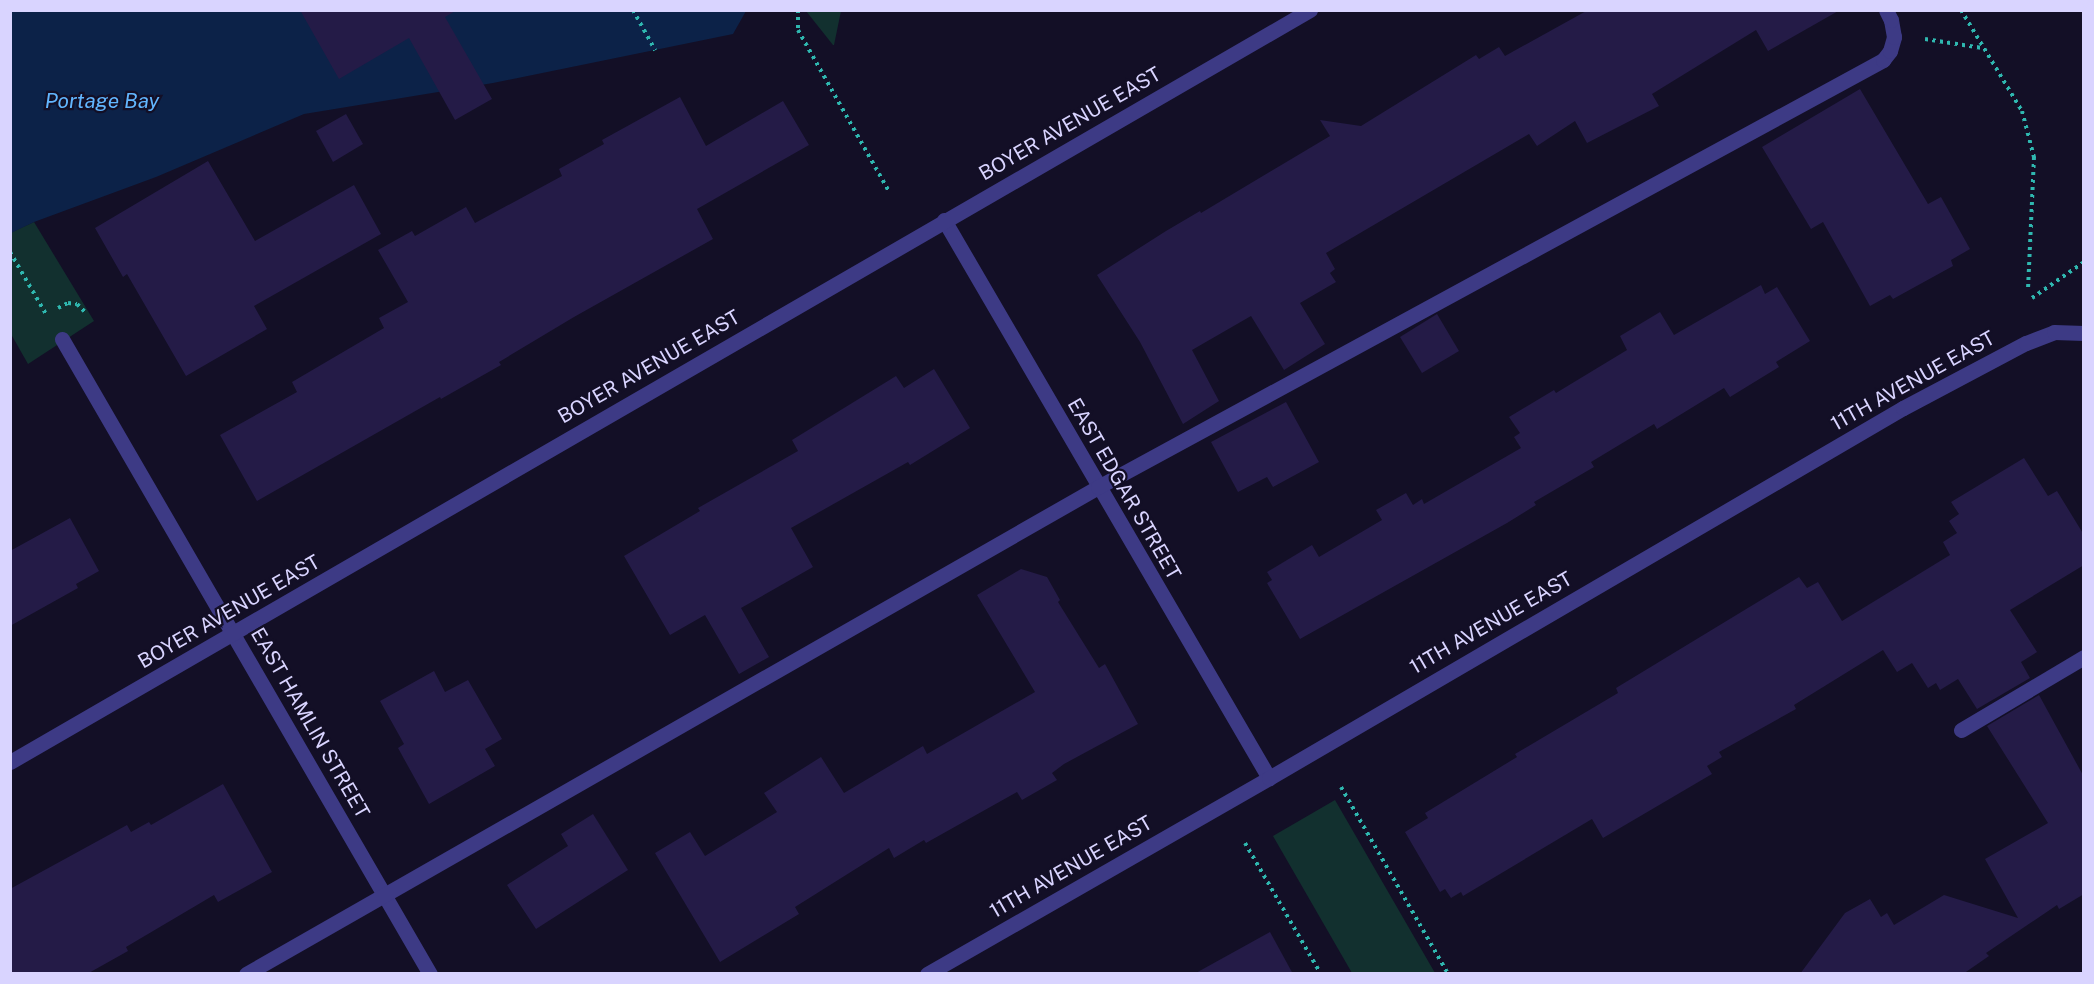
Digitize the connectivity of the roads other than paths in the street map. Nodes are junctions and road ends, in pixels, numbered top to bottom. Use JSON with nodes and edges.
{"nodes":[{"id":1,"x":1310,"y":10,"type":"edge"},
{"id":2,"x":1886,"y":10,"type":"edge"},
{"id":3,"x":944,"y":220,"type":"junction"},
{"id":4,"x":2084,"y":333,"type":"edge"},
{"id":5,"x":62,"y":339,"type":"dead end"},
{"id":6,"x":1098,"y":487,"type":"junction"},
{"id":7,"x":234,"y":633,"type":"junction"},
{"id":8,"x":2084,"y":657,"type":"edge"},
{"id":9,"x":1961,"y":730,"type":"dead end"},
{"id":10,"x":10,"y":762,"type":"edge"},
{"id":11,"x":1269,"y":778,"type":"junction"},
{"id":12,"x":385,"y":894,"type":"junction"},
{"id":13,"x":246,"y":974,"type":"edge"},
{"id":14,"x":430,"y":974,"type":"edge"},
{"id":15,"x":927,"y":974,"type":"edge"}],
"edges":[{"from":1,"to":3,"type":"street","name":"BOYER AVENUE EAST"},
{"from":2,"to":6,"type":"street"},
{"from":3,"to":6,"type":"street","name":"EAST EDGAR STREET"},
{"from":3,"to":7,"type":"street","name":"BOYER AVENUE EAST"},
{"from":4,"to":11,"type":"street","name":"11TH AVENUE EAST"},
{"from":5,"to":7,"type":"street","name":"EAST HAMLIN STREET"},
{"from":6,"to":11,"type":"street","name":"EAST EDGAR STREET"},
{"from":6,"to":12,"type":"street"},
{"from":7,"to":10,"type":"street","name":"BOYER AVENUE EAST"},
{"from":7,"to":12,"type":"street","name":"EAST HAMLIN STREET"},
{"from":8,"to":9,"type":"street"},
{"from":11,"to":15,"type":"street","name":"11TH AVENUE EAST"},
{"from":12,"to":13,"type":"street"},
{"from":12,"to":14,"type":"street","name":"EAST HAMLIN STREET"}]}
